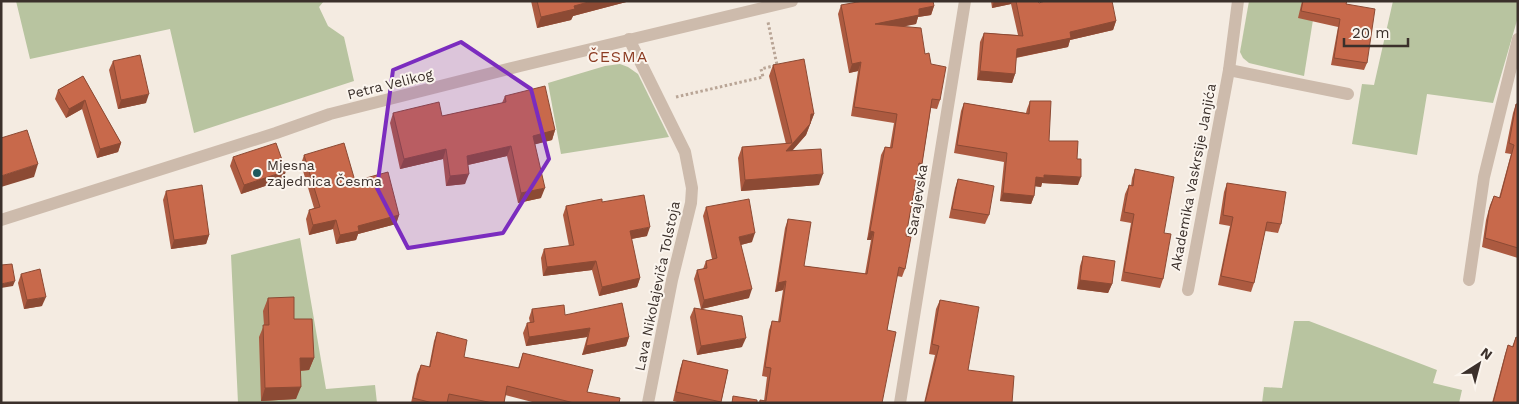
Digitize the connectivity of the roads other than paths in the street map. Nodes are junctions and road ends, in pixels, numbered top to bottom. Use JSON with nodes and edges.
{"nodes":[{"id":1,"x":792,"y":1,"type":"edge"},
{"id":2,"x":965,"y":1,"type":"edge"},
{"id":3,"x":1238,"y":1,"type":"edge"},
{"id":4,"x":629,"y":39,"type":"junction"},
{"id":5,"x":1518,"y":39,"type":"edge"},
{"id":6,"x":1229,"y":70,"type":"junction"},
{"id":7,"x":1348,"y":94,"type":"dead end"},
{"id":8,"x":1,"y":220,"type":"edge"},
{"id":9,"x":1469,"y":280,"type":"dead end"},
{"id":10,"x":1188,"y":290,"type":"dead end"},
{"id":11,"x":648,"y":403,"type":"edge"},
{"id":12,"x":900,"y":403,"type":"edge"}],
"edges":[{"from":1,"to":4,"type":"street","name":"Petra Velikog"},
{"from":2,"to":12,"type":"street","name":"Sarajevska"},
{"from":3,"to":6,"type":"street","name":"Akademika Vaskrsije Janjića"},
{"from":4,"to":8,"type":"street","name":"Petra Velikog"},
{"from":4,"to":11,"type":"street","name":"Lava Nikolajeviča Tolstoja"},
{"from":5,"to":9,"type":"street"},
{"from":6,"to":7,"type":"street","name":"Akademika Vaskrsije Janjića"},
{"from":6,"to":10,"type":"street","name":"Akademika Vaskrsije Janjića"}]}
